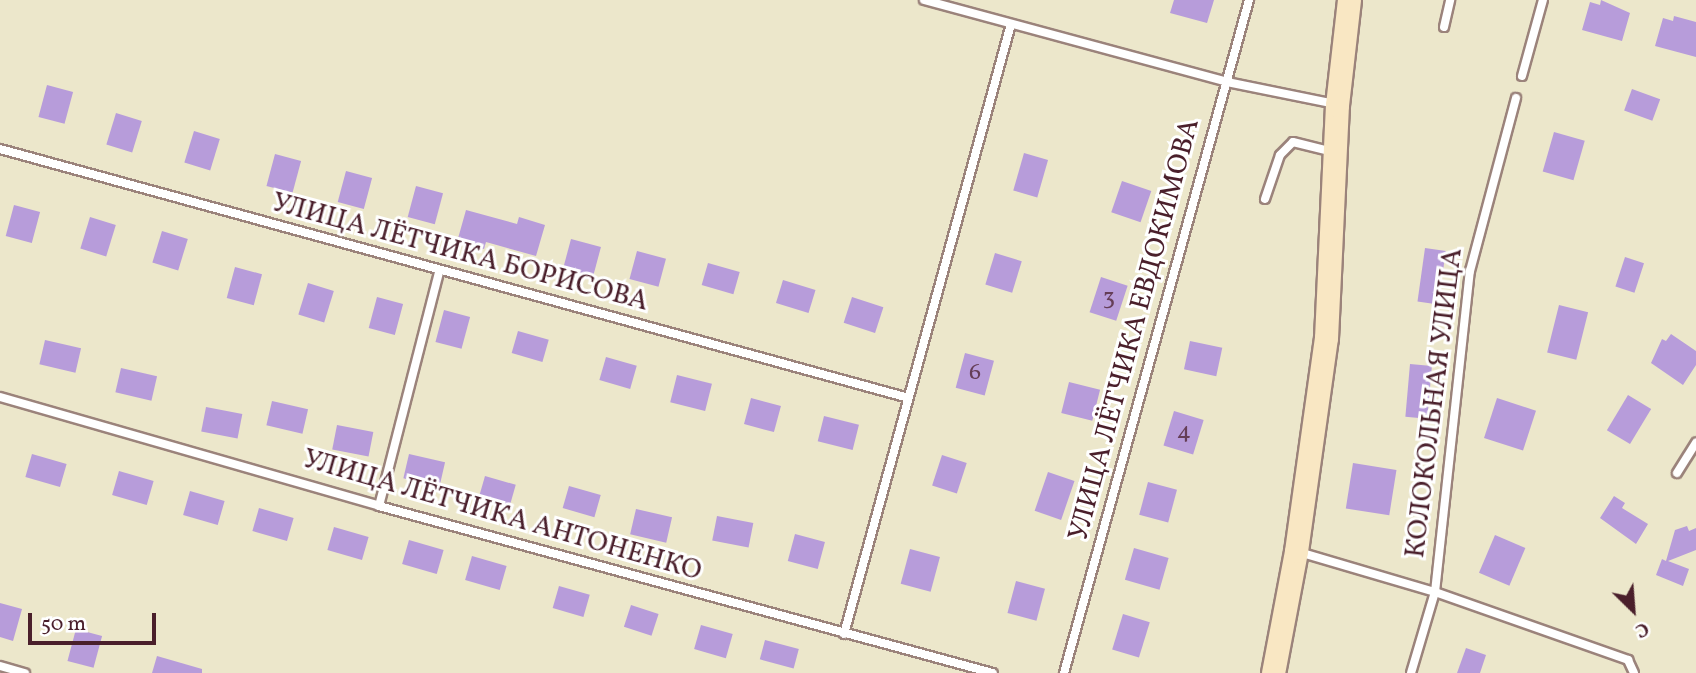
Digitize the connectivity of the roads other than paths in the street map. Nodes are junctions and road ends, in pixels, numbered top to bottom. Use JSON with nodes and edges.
{"nodes":[{"id":1,"x":925,"y":0,"type":"edge"},
{"id":2,"x":1249,"y":0,"type":"edge"},
{"id":3,"x":1349,"y":0,"type":"edge"},
{"id":4,"x":1450,"y":0,"type":"edge"},
{"id":5,"x":1542,"y":0,"type":"edge"},
{"id":6,"x":1012,"y":23,"type":"junction"},
{"id":7,"x":1444,"y":27,"type":"dead end"},
{"id":8,"x":1522,"y":76,"type":"dead end"},
{"id":9,"x":1227,"y":82,"type":"junction"},
{"id":10,"x":1517,"y":99,"type":"dead end"},
{"id":11,"x":1337,"y":105,"type":"junction"},
{"id":12,"x":0,"y":149,"type":"edge"},
{"id":13,"x":1335,"y":152,"type":"junction"},
{"id":14,"x":1265,"y":199,"type":"dead end"},
{"id":15,"x":439,"y":272,"type":"junction"},
{"id":16,"x":0,"y":397,"type":"edge"},
{"id":17,"x":909,"y":398,"type":"junction"},
{"id":18,"x":1696,"y":442,"type":"edge"},
{"id":19,"x":1677,"y":473,"type":"dead end"},
{"id":20,"x":379,"y":506,"type":"junction"},
{"id":21,"x":1296,"y":551,"type":"junction"},
{"id":22,"x":1435,"y":592,"type":"junction"},
{"id":23,"x":844,"y":634,"type":"junction"},
{"id":24,"x":0,"y":666,"type":"edge"},
{"id":25,"x":25,"y":673,"type":"edge"},
{"id":26,"x":993,"y":673,"type":"edge"},
{"id":27,"x":1064,"y":673,"type":"edge"},
{"id":28,"x":1273,"y":673,"type":"edge"},
{"id":29,"x":1411,"y":673,"type":"edge"},
{"id":30,"x":1634,"y":673,"type":"edge"}],
"edges":[{"from":1,"to":6,"type":"lane"},
{"from":2,"to":9,"type":"lane","name":"УЛИЦА ЛЁТЧИКА ЕВДОКИМОВА"},
{"from":3,"to":11,"type":"street"},
{"from":4,"to":7,"type":"lane"},
{"from":5,"to":8,"type":"lane"},
{"from":6,"to":9,"type":"lane"},
{"from":6,"to":17,"type":"lane"},
{"from":9,"to":11,"type":"lane"},
{"from":9,"to":27,"type":"lane","name":"УЛИЦА ЛЁТЧИКА ЕВДОКИМОВА"},
{"from":10,"to":22,"type":"lane","name":"КОЛОКОЛЬНАЯ УЛИЦА"},
{"from":11,"to":13,"type":"street"},
{"from":12,"to":15,"type":"lane","name":"УЛИЦА ЛЁТЧИКА БОРИСОВА"},
{"from":13,"to":14,"type":"lane"},
{"from":13,"to":21,"type":"street"},
{"from":15,"to":17,"type":"lane","name":"УЛИЦА ЛЁТЧИКА БОРИСОВА"},
{"from":15,"to":20,"type":"lane"},
{"from":16,"to":20,"type":"lane","name":"УЛИЦА ЛЁТЧИКА АНТОНЕНКО"},
{"from":17,"to":23,"type":"lane"},
{"from":18,"to":19,"type":"lane"},
{"from":20,"to":23,"type":"lane","name":"УЛИЦА ЛЁТЧИКА АНТОНЕНКО"},
{"from":21,"to":22,"type":"lane"},
{"from":21,"to":28,"type":"street"},
{"from":22,"to":29,"type":"lane","name":"КОЛОКОЛЬНАЯ УЛИЦА"},
{"from":22,"to":30,"type":"lane"},
{"from":23,"to":26,"type":"lane","name":"УЛИЦА ЛЁТЧИКА АНТОНЕНКО"},
{"from":24,"to":25,"type":"lane"}]}
